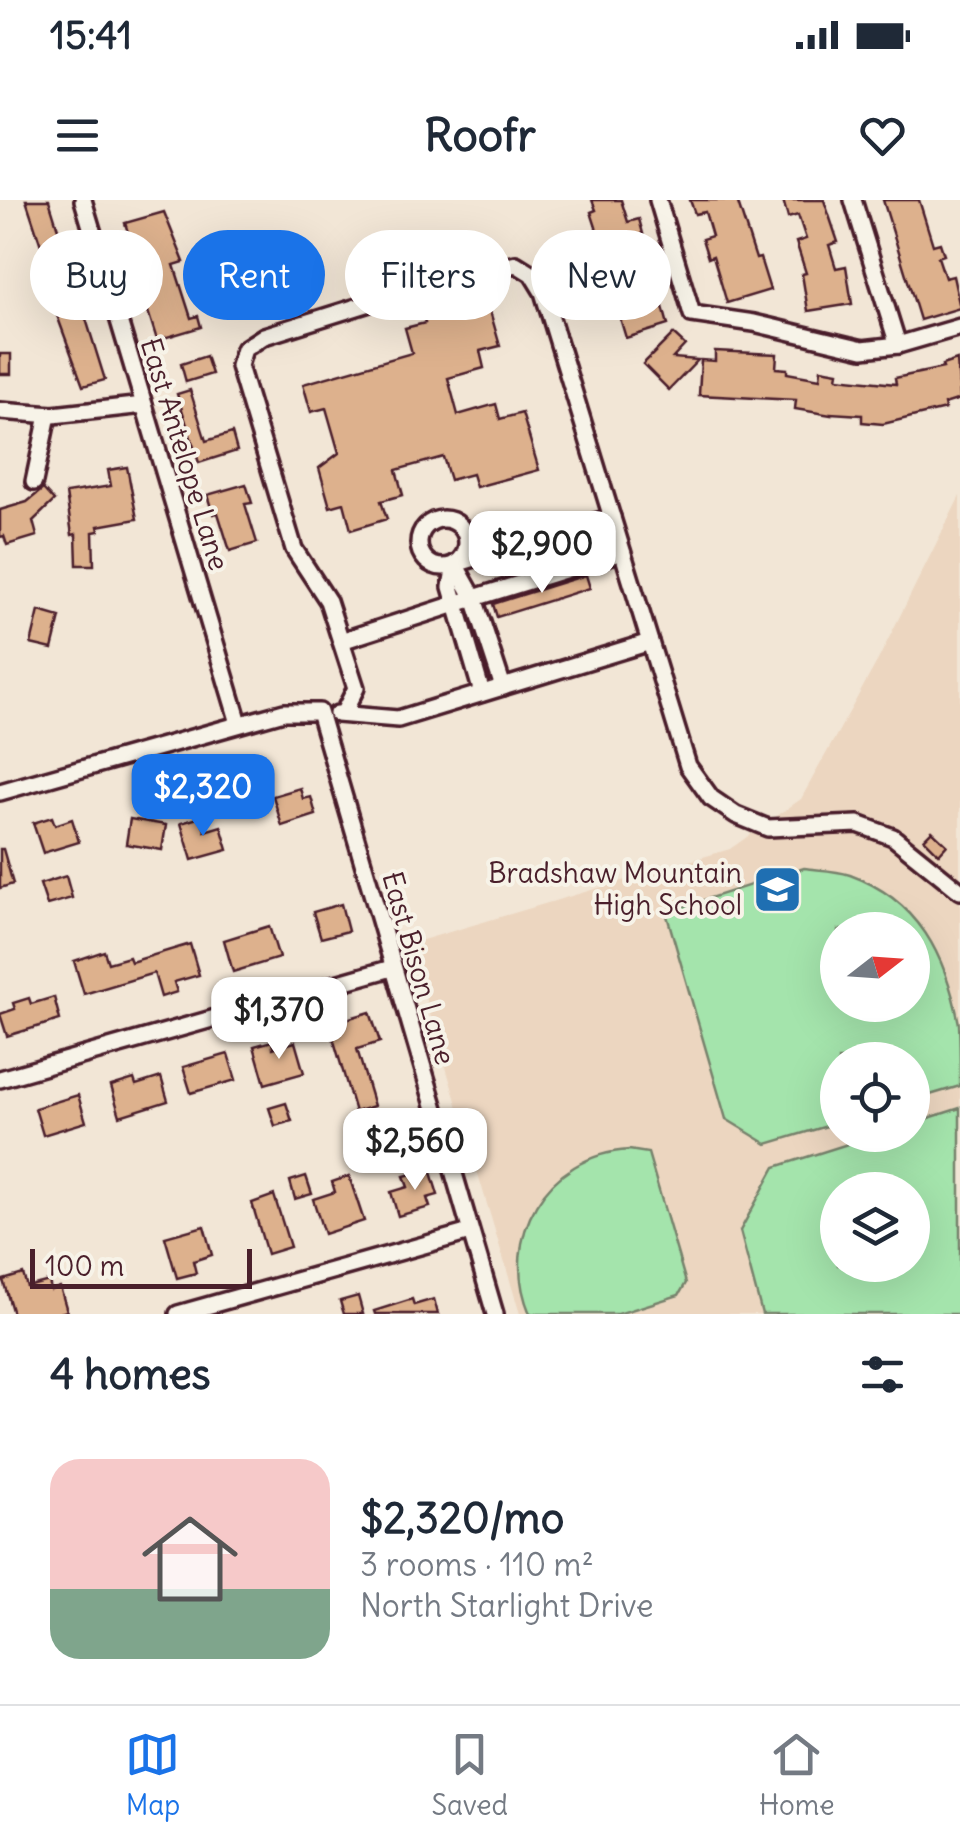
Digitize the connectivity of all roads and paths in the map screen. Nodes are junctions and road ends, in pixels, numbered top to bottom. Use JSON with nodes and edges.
{"nodes":[{"id":1,"x":84,"y":200,"type":"edge"},
{"id":2,"x":658,"y":200,"type":"edge"},
{"id":3,"x":853,"y":200,"type":"edge"},
{"id":4,"x":960,"y":327,"type":"edge"},
{"id":5,"x":898,"y":345,"type":"junction"},
{"id":6,"x":144,"y":405,"type":"junction"},
{"id":7,"x":0,"y":410,"type":"edge"},
{"id":8,"x":48,"y":414,"type":"junction"},
{"id":9,"x":34,"y":482,"type":"dead end"},
{"id":10,"x":612,"y":517,"type":"junction"},
{"id":11,"x":622,"y":552,"type":"junction"},
{"id":12,"x":455,"y":564,"type":"junction"},
{"id":13,"x":474,"y":598,"type":"junction"},
{"id":14,"x":456,"y":605,"type":"junction"},
{"id":15,"x":341,"y":641,"type":"junction"},
{"id":16,"x":650,"y":642,"type":"junction"},
{"id":17,"x":503,"y":687,"type":"junction"},
{"id":18,"x":482,"y":693,"type":"junction"},
{"id":19,"x":318,"y":712,"type":"junction"},
{"id":20,"x":342,"y":714,"type":"junction"},
{"id":21,"x":239,"y":723,"type":"junction"},
{"id":22,"x":0,"y":792,"type":"edge"},
{"id":23,"x":960,"y":892,"type":"edge"},
{"id":24,"x":392,"y":968,"type":"junction"},
{"id":25,"x":0,"y":1079,"type":"edge"},
{"id":26,"x":470,"y":1232,"type":"junction"},
{"id":27,"x":178,"y":1314,"type":"edge"},
{"id":28,"x":495,"y":1314,"type":"edge"}],
"edges":[{"from":1,"to":6,"type":"street","name":"East Antelope Lane"},
{"from":2,"to":5,"type":"street"},
{"from":3,"to":5,"type":"street"},
{"from":4,"to":5,"type":"street"},
{"from":6,"to":8,"type":"street"},
{"from":6,"to":21,"type":"street","name":"East Antelope Lane"},
{"from":7,"to":8,"type":"street"},
{"from":8,"to":9,"type":"street"},
{"from":10,"to":11,"type":"street"},
{"from":10,"to":12,"type":"street"},
{"from":10,"to":15,"type":"street"},
{"from":11,"to":13,"type":"street"},
{"from":11,"to":16,"type":"street"},
{"from":12,"to":13,"type":"street"},
{"from":12,"to":14,"type":"street"},
{"from":13,"to":14,"type":"street"},
{"from":13,"to":17,"type":"street"},
{"from":14,"to":15,"type":"street"},
{"from":14,"to":18,"type":"street"},
{"from":15,"to":20,"type":"street"},
{"from":16,"to":17,"type":"street"},
{"from":16,"to":23,"type":"street"},
{"from":17,"to":18,"type":"street"},
{"from":18,"to":20,"type":"street"},
{"from":19,"to":20,"type":"street"},
{"from":19,"to":21,"type":"street"},
{"from":19,"to":24,"type":"street","name":"East Bison Lane"},
{"from":21,"to":22,"type":"street"},
{"from":24,"to":25,"type":"street"},
{"from":24,"to":26,"type":"street","name":"East Bison Lane"},
{"from":26,"to":27,"type":"street"},
{"from":26,"to":28,"type":"street","name":"East Bison Lane"}]}
